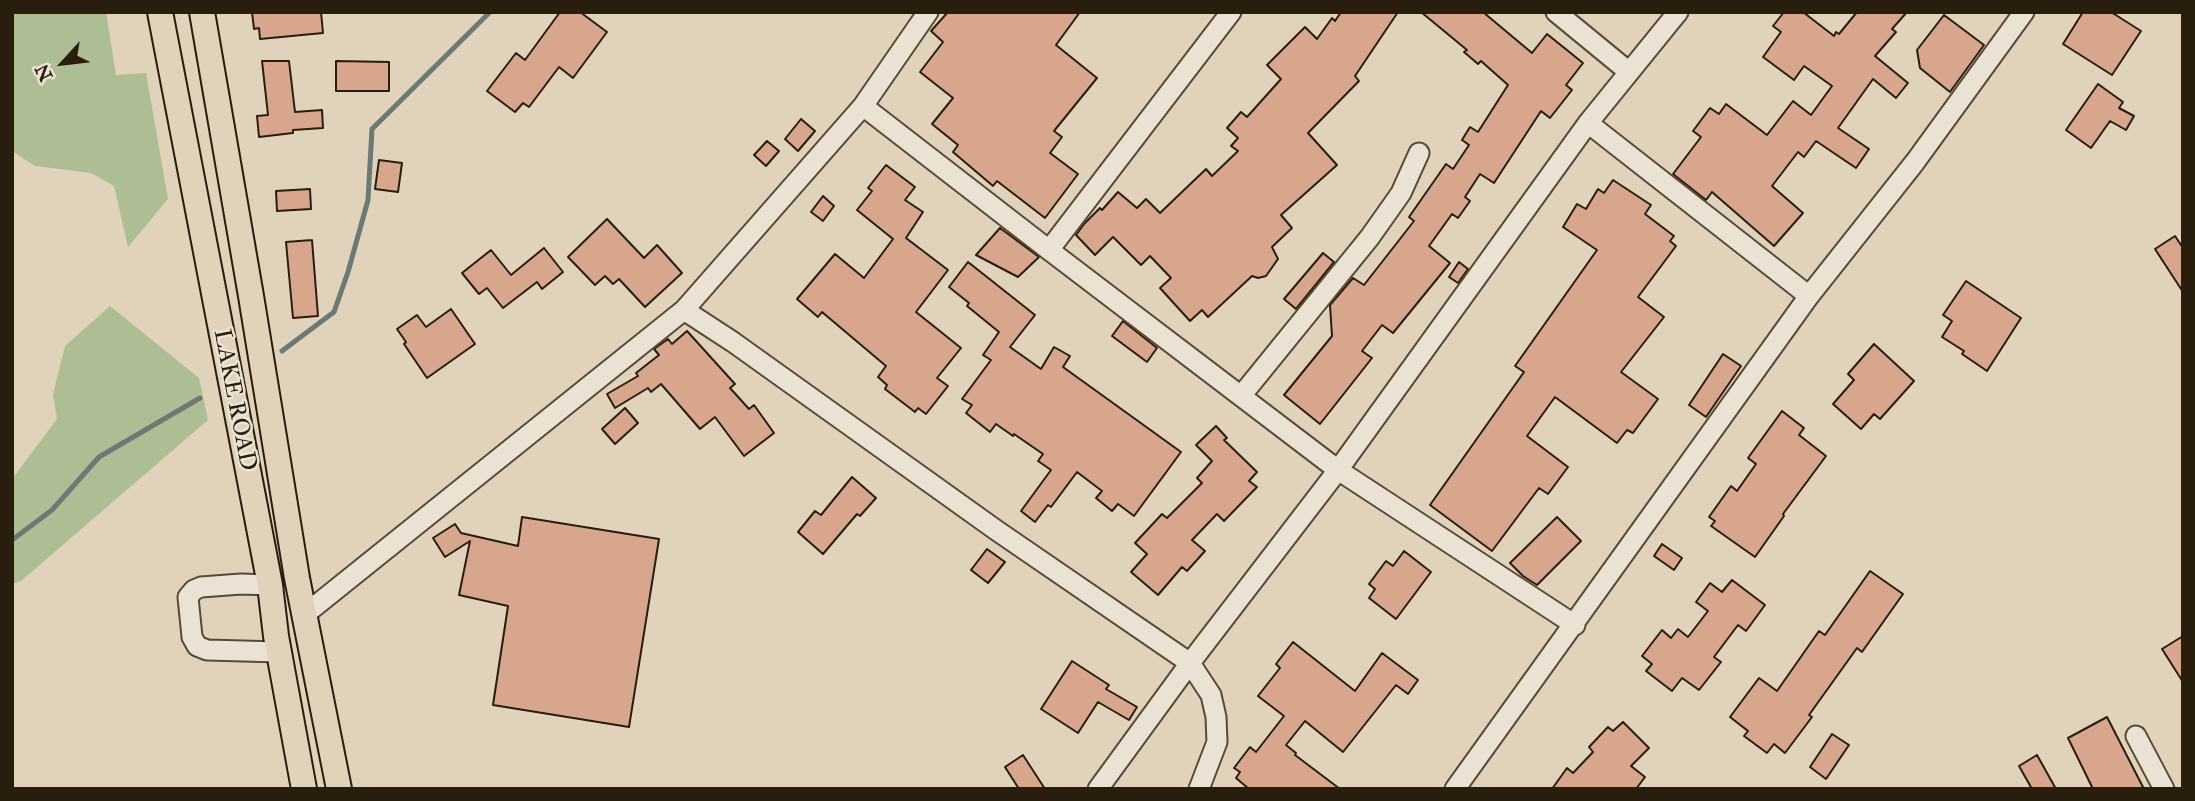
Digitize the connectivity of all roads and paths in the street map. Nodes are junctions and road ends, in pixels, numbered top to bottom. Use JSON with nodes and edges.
{"nodes":[{"id":1,"x":160,"y":12,"type":"edge"},
{"id":2,"x":202,"y":12,"type":"edge"},
{"id":3,"x":928,"y":12,"type":"edge"},
{"id":4,"x":1231,"y":12,"type":"edge"},
{"id":5,"x":1556,"y":12,"type":"edge"},
{"id":6,"x":1678,"y":12,"type":"edge"},
{"id":7,"x":2024,"y":12,"type":"edge"},
{"id":8,"x":1629,"y":72,"type":"junction"},
{"id":9,"x":863,"y":106,"type":"junction"},
{"id":10,"x":1588,"y":123,"type":"junction"},
{"id":11,"x":1419,"y":153,"type":"dead end"},
{"id":12,"x":1049,"y":250,"type":"junction"},
{"id":13,"x":1809,"y":296,"type":"junction"},
{"id":14,"x":684,"y":310,"type":"junction"},
{"id":15,"x":1241,"y":396,"type":"junction"},
{"id":16,"x":1338,"y":470,"type":"junction"},
{"id":17,"x":270,"y":585,"type":"junction"},
{"id":18,"x":304,"y":615,"type":"junction"},
{"id":19,"x":1575,"y":625,"type":"junction"},
{"id":20,"x":279,"y":652,"type":"junction"},
{"id":21,"x":1190,"y":663,"type":"junction"},
{"id":22,"x":2136,"y":736,"type":"dead end"},
{"id":23,"x":304,"y":789,"type":"edge"},
{"id":24,"x":339,"y":789,"type":"edge"},
{"id":25,"x":1098,"y":789,"type":"edge"},
{"id":26,"x":1199,"y":789,"type":"edge"},
{"id":27,"x":1455,"y":789,"type":"edge"},
{"id":28,"x":2164,"y":789,"type":"edge"}],
"edges":[{"from":1,"to":17,"type":"main road","name":"LAKE ROAD"},
{"from":2,"to":18,"type":"main road","name":"LAKE ROAD"},
{"from":3,"to":9,"type":"street"},
{"from":4,"to":12,"type":"street"},
{"from":5,"to":8,"type":"street"},
{"from":6,"to":8,"type":"street"},
{"from":7,"to":13,"type":"street"},
{"from":8,"to":10,"type":"street"},
{"from":9,"to":12,"type":"street"},
{"from":9,"to":14,"type":"street"},
{"from":10,"to":13,"type":"street"},
{"from":10,"to":16,"type":"street"},
{"from":11,"to":15,"type":"street"},
{"from":12,"to":15,"type":"street"},
{"from":13,"to":19,"type":"street"},
{"from":14,"to":18,"type":"street"},
{"from":14,"to":21,"type":"street"},
{"from":15,"to":16,"type":"street"},
{"from":16,"to":19,"type":"street"},
{"from":16,"to":21,"type":"street"},
{"from":17,"to":20,"type":"main road","name":"LAKE ROAD"},
{"from":17,"to":20,"type":"street"},
{"from":18,"to":24,"type":"main road","name":"LAKE ROAD"},
{"from":19,"to":27,"type":"street"},
{"from":20,"to":23,"type":"main road","name":"LAKE ROAD"},
{"from":21,"to":25,"type":"street"},
{"from":21,"to":26,"type":"street"},
{"from":22,"to":28,"type":"street"}]}
